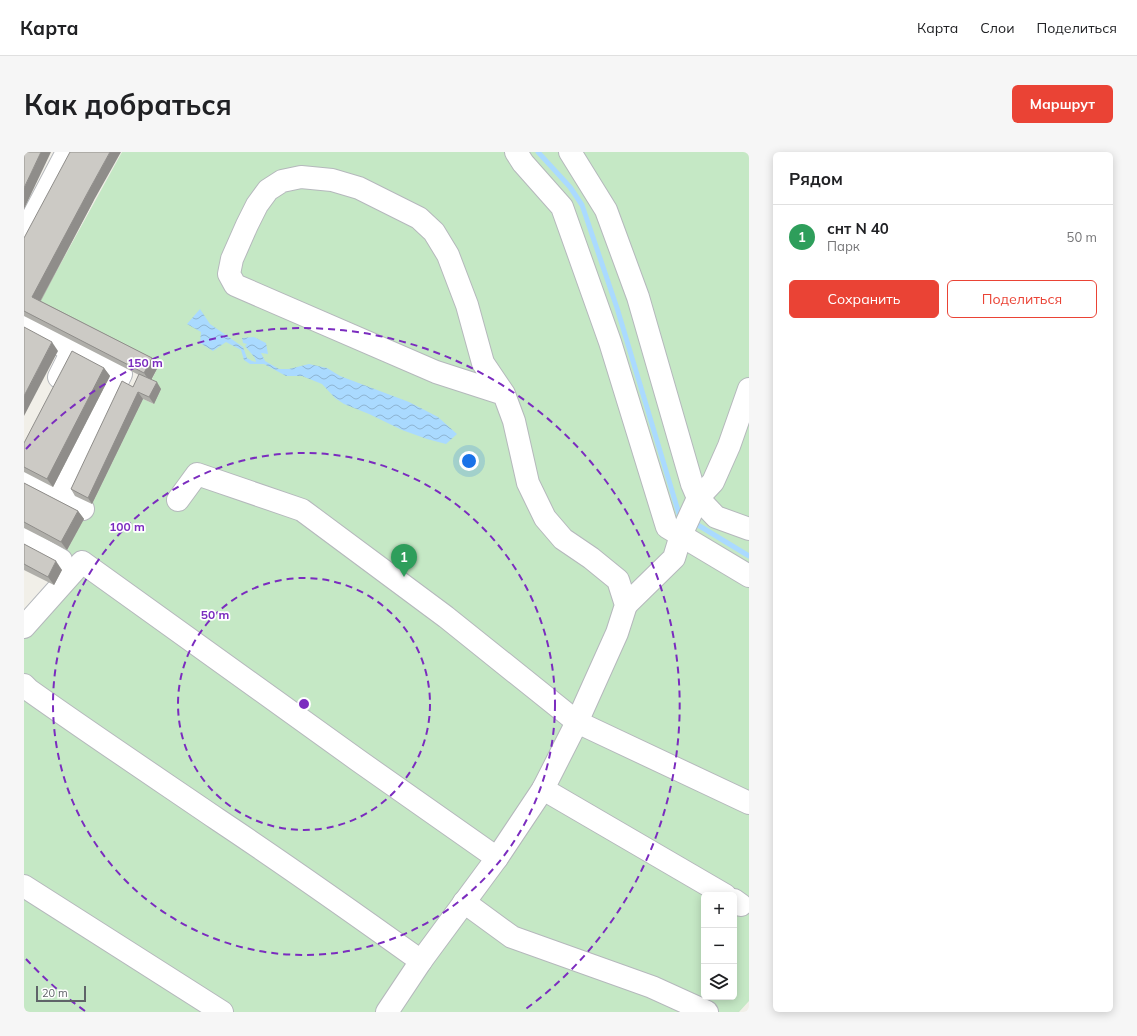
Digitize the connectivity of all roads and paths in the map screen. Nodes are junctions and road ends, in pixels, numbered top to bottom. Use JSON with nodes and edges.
{"nodes":[{"id":1,"x":67,"y":152,"type":"edge"},
{"id":2,"x":516,"y":152,"type":"edge"},
{"id":3,"x":570,"y":152,"type":"edge"},
{"id":4,"x":24,"y":234,"type":"edge"},
{"id":5,"x":24,"y":325,"type":"edge"},
{"id":6,"x":72,"y":351,"type":"junction"},
{"id":7,"x":749,"y":389,"type":"edge"},
{"id":8,"x":52,"y":392,"type":"edge"},
{"id":9,"x":504,"y":394,"type":"junction"},
{"id":10,"x":24,"y":478,"type":"edge"},
{"id":11,"x":60,"y":497,"type":"junction"},
{"id":12,"x":698,"y":498,"type":"junction"},
{"id":13,"x":178,"y":500,"type":"dead end"},
{"id":14,"x":83,"y":508,"type":"edge"},
{"id":15,"x":749,"y":529,"type":"edge"},
{"id":16,"x":681,"y":535,"type":"junction"},
{"id":17,"x":24,"y":539,"type":"edge"},
{"id":18,"x":61,"y":560,"type":"dead end"},
{"id":19,"x":749,"y":576,"type":"edge"},
{"id":20,"x":626,"y":605,"type":"junction"},
{"id":21,"x":24,"y":627,"type":"edge"},
{"id":22,"x":24,"y":685,"type":"edge"},
{"id":23,"x":577,"y":722,"type":"junction"},
{"id":24,"x":543,"y":789,"type":"junction"},
{"id":25,"x":749,"y":803,"type":"edge"},
{"id":26,"x":497,"y":858,"type":"junction"},
{"id":27,"x":24,"y":886,"type":"edge"},
{"id":28,"x":719,"y":892,"type":"edge"},
{"id":29,"x":464,"y":902,"type":"junction"},
{"id":30,"x":421,"y":961,"type":"junction"},
{"id":31,"x":222,"y":1012,"type":"edge"},
{"id":32,"x":387,"y":1012,"type":"edge"},
{"id":33,"x":708,"y":1012,"type":"edge"}],
"edges":[{"from":1,"to":4,"type":"lane"},
{"from":2,"to":16,"type":"lane"},
{"from":3,"to":12,"type":"lane"},
{"from":5,"to":6,"type":"lane"},
{"from":6,"to":8,"type":"lane"},
{"from":6,"to":11,"type":"lane"},
{"from":7,"to":12,"type":"lane"},
{"from":9,"to":9,"type":"lane"},
{"from":9,"to":20,"type":"lane"},
{"from":10,"to":11,"type":"lane"},
{"from":11,"to":14,"type":"lane"},
{"from":12,"to":15,"type":"lane"},
{"from":12,"to":16,"type":"lane"},
{"from":13,"to":23,"type":"lane"},
{"from":16,"to":19,"type":"lane"},
{"from":16,"to":20,"type":"lane"},
{"from":17,"to":18,"type":"lane"},
{"from":20,"to":23,"type":"lane"},
{"from":21,"to":26,"type":"lane"},
{"from":22,"to":30,"type":"lane"},
{"from":23,"to":24,"type":"lane"},
{"from":23,"to":25,"type":"lane"},
{"from":24,"to":26,"type":"lane"},
{"from":24,"to":28,"type":"lane"},
{"from":26,"to":29,"type":"lane"},
{"from":27,"to":31,"type":"lane"},
{"from":29,"to":30,"type":"lane"},
{"from":29,"to":33,"type":"lane"},
{"from":30,"to":32,"type":"lane"}]}
